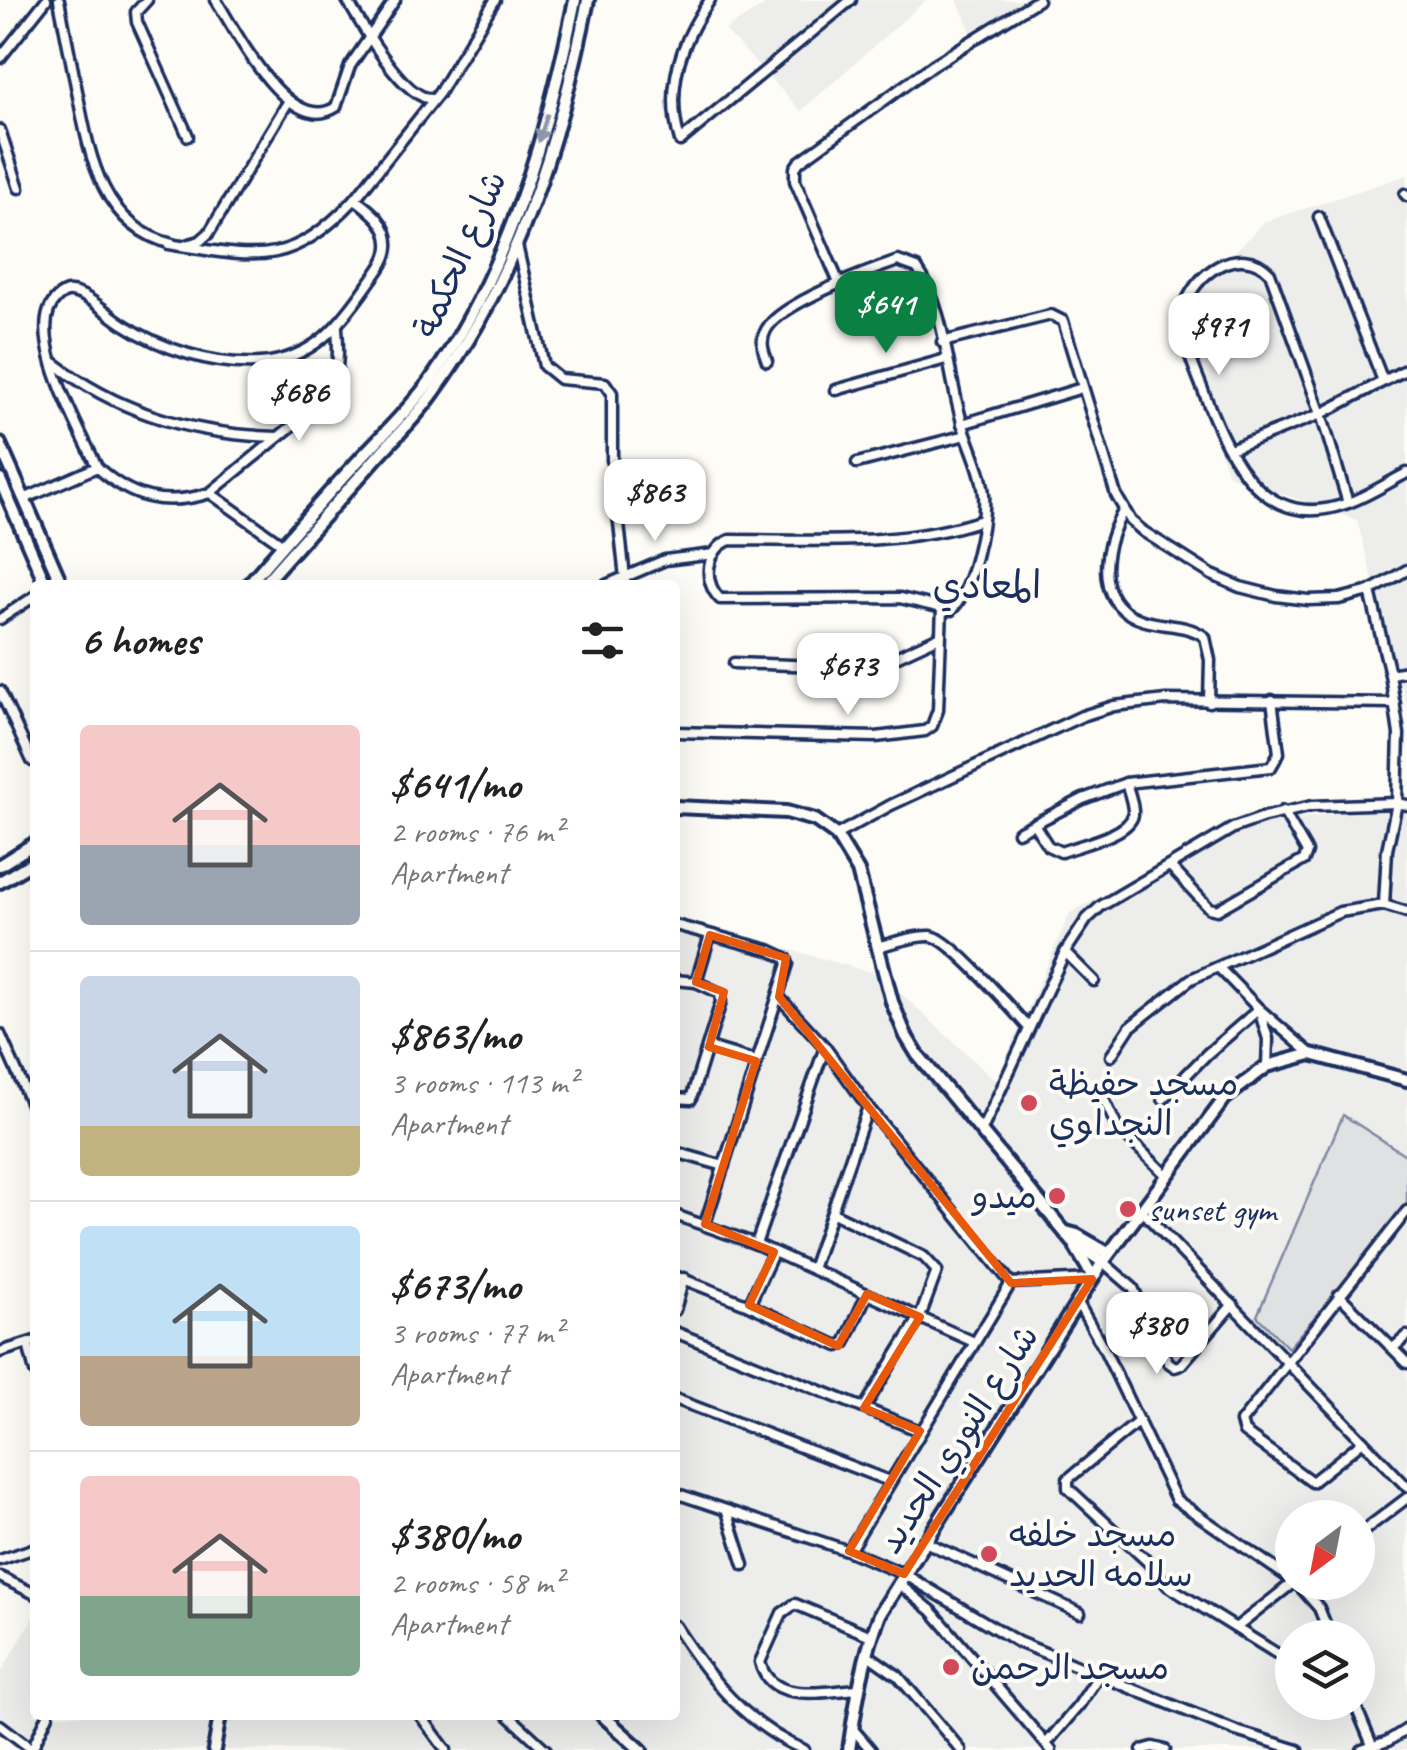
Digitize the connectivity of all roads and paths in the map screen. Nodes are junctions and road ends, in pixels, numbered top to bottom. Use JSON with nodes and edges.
{"nodes":[{"id":1,"x":46,"y":0,"type":"edge"},
{"id":2,"x":58,"y":0,"type":"edge"},
{"id":3,"x":147,"y":0,"type":"edge"},
{"id":4,"x":216,"y":0,"type":"edge"},
{"id":5,"x":347,"y":0,"type":"edge"},
{"id":6,"x":395,"y":0,"type":"edge"},
{"id":7,"x":495,"y":0,"type":"edge"},
{"id":8,"x":575,"y":0,"type":"edge"},
{"id":9,"x":588,"y":0,"type":"edge"},
{"id":10,"x":710,"y":0,"type":"edge"},
{"id":11,"x":851,"y":0,"type":"edge"},
{"id":12,"x":1031,"y":2,"type":"edge"},
{"id":13,"x":370,"y":38,"type":"junction"},
{"id":14,"x":0,"y":58,"type":"edge"},
{"id":15,"x":433,"y":99,"type":"junction"},
{"id":16,"x":288,"y":102,"type":"junction"},
{"id":17,"x":0,"y":130,"type":"edge"},
{"id":18,"x":188,"y":136,"type":"dead end"},
{"id":19,"x":19,"y":188,"type":"dead end"},
{"id":20,"x":355,"y":199,"type":"junction"},
{"id":21,"x":1318,"y":216,"type":"dead end"},
{"id":22,"x":169,"y":244,"type":"junction"},
{"id":23,"x":516,"y":245,"type":"junction"},
{"id":24,"x":839,"y":283,"type":"junction"},
{"id":25,"x":337,"y":328,"type":"junction"},
{"id":26,"x":942,"y":342,"type":"junction"},
{"id":27,"x":946,"y":359,"type":"junction"},
{"id":28,"x":50,"y":360,"type":"junction"},
{"id":29,"x":767,"y":360,"type":"dead end"},
{"id":30,"x":1407,"y":369,"type":"edge"},
{"id":31,"x":1383,"y":381,"type":"junction"},
{"id":32,"x":1082,"y":388,"type":"junction"},
{"id":33,"x":836,"y":390,"type":"dead end"},
{"id":34,"x":1321,"y":414,"type":"junction"},
{"id":35,"x":962,"y":424,"type":"junction"},
{"id":36,"x":966,"y":435,"type":"junction"},
{"id":37,"x":278,"y":437,"type":"junction"},
{"id":38,"x":0,"y":444,"type":"edge"},
{"id":39,"x":1230,"y":449,"type":"junction"},
{"id":40,"x":857,"y":463,"type":"dead end"},
{"id":41,"x":97,"y":467,"type":"junction"},
{"id":42,"x":1407,"y":473,"type":"edge"},
{"id":43,"x":0,"y":480,"type":"edge"},
{"id":44,"x":210,"y":493,"type":"junction"},
{"id":45,"x":24,"y":499,"type":"junction"},
{"id":46,"x":1348,"y":503,"type":"junction"},
{"id":47,"x":1124,"y":510,"type":"junction"},
{"id":48,"x":982,"y":520,"type":"junction"},
{"id":49,"x":283,"y":544,"type":"junction"},
{"id":50,"x":714,"y":554,"type":"junction"},
{"id":51,"x":1407,"y":570,"type":"edge"},
{"id":52,"x":625,"y":578,"type":"junction"},
{"id":53,"x":44,"y":580,"type":"edge"},
{"id":54,"x":60,"y":580,"type":"edge"},
{"id":55,"x":252,"y":580,"type":"edge"},
{"id":56,"x":267,"y":580,"type":"edge"},
{"id":57,"x":620,"y":580,"type":"edge"},
{"id":58,"x":1370,"y":591,"type":"junction"},
{"id":59,"x":30,"y":599,"type":"edge"},
{"id":60,"x":942,"y":608,"type":"junction"},
{"id":61,"x":0,"y":619,"type":"edge"},
{"id":62,"x":940,"y":637,"type":"junction"},
{"id":63,"x":734,"y":663,"type":"dead end"},
{"id":64,"x":1407,"y":671,"type":"edge"},
{"id":65,"x":1390,"y":674,"type":"junction"},
{"id":66,"x":0,"y":691,"type":"edge"},
{"id":67,"x":1272,"y":700,"type":"junction"},
{"id":68,"x":1210,"y":702,"type":"junction"},
{"id":69,"x":1395,"y":703,"type":"junction"},
{"id":70,"x":680,"y":732,"type":"edge"},
{"id":71,"x":30,"y":756,"type":"edge"},
{"id":72,"x":1126,"y":783,"type":"junction"},
{"id":73,"x":1402,"y":804,"type":"edge"},
{"id":74,"x":680,"y":808,"type":"edge"},
{"id":75,"x":1283,"y":811,"type":"junction"},
{"id":76,"x":1034,"y":824,"type":"junction"},
{"id":77,"x":1018,"y":832,"type":"dead end"},
{"id":78,"x":836,"y":835,"type":"junction"},
{"id":79,"x":30,"y":846,"type":"edge"},
{"id":80,"x":30,"y":865,"type":"edge"},
{"id":81,"x":0,"y":866,"type":"edge"},
{"id":82,"x":1170,"y":866,"type":"junction"},
{"id":83,"x":0,"y":882,"type":"edge"},
{"id":84,"x":1384,"y":905,"type":"junction"},
{"id":85,"x":1407,"y":912,"type":"edge"},
{"id":86,"x":680,"y":926,"type":"edge"},
{"id":87,"x":710,"y":935,"type":"junction"},
{"id":88,"x":876,"y":948,"type":"junction"},
{"id":89,"x":1065,"y":952,"type":"junction"},
{"id":90,"x":1220,"y":968,"type":"junction"},
{"id":91,"x":680,"y":980,"type":"edge"},
{"id":92,"x":1094,"y":981,"type":"dead end"},
{"id":93,"x":696,"y":982,"type":"junction"},
{"id":94,"x":779,"y":997,"type":"junction"},
{"id":95,"x":1258,"y":1009,"type":"junction"},
{"id":96,"x":1029,"y":1028,"type":"junction"},
{"id":97,"x":0,"y":1034,"type":"edge"},
{"id":98,"x":709,"y":1047,"type":"junction"},
{"id":99,"x":824,"y":1048,"type":"junction"},
{"id":100,"x":1311,"y":1054,"type":"junction"},
{"id":101,"x":1111,"y":1056,"type":"dead end"},
{"id":102,"x":756,"y":1062,"type":"junction"},
{"id":103,"x":1266,"y":1066,"type":"junction"},
{"id":104,"x":1407,"y":1080,"type":"edge"},
{"id":105,"x":1102,"y":1094,"type":"dead end"},
{"id":106,"x":680,"y":1098,"type":"edge"},
{"id":107,"x":1163,"y":1099,"type":"dead end"},
{"id":108,"x":30,"y":1103,"type":"edge"},
{"id":109,"x":868,"y":1107,"type":"junction"},
{"id":110,"x":981,"y":1132,"type":"junction"},
{"id":111,"x":680,"y":1153,"type":"edge"},
{"id":112,"x":724,"y":1166,"type":"junction"},
{"id":113,"x":1167,"y":1176,"type":"junction"},
{"id":114,"x":1141,"y":1210,"type":"junction"},
{"id":115,"x":1407,"y":1212,"type":"edge"},
{"id":116,"x":833,"y":1213,"type":"junction"},
{"id":117,"x":680,"y":1216,"type":"edge"},
{"id":118,"x":705,"y":1224,"type":"junction"},
{"id":119,"x":1065,"y":1232,"type":"junction"},
{"id":120,"x":1073,"y":1242,"type":"junction"},
{"id":121,"x":756,"y":1244,"type":"junction"},
{"id":122,"x":774,"y":1253,"type":"junction"},
{"id":123,"x":1106,"y":1258,"type":"junction"},
{"id":124,"x":812,"y":1268,"type":"junction"},
{"id":125,"x":680,"y":1277,"type":"edge"},
{"id":126,"x":1092,"y":1278,"type":"junction"},
{"id":127,"x":1010,"y":1283,"type":"junction"},
{"id":128,"x":867,"y":1294,"type":"junction"},
{"id":129,"x":1339,"y":1295,"type":"junction"},
{"id":130,"x":1078,"y":1303,"type":"junction"},
{"id":131,"x":1233,"y":1304,"type":"junction"},
{"id":132,"x":749,"y":1305,"type":"junction"},
{"id":133,"x":920,"y":1317,"type":"junction"},
{"id":134,"x":680,"y":1334,"type":"edge"},
{"id":135,"x":1407,"y":1336,"type":"edge"},
{"id":136,"x":30,"y":1342,"type":"edge"},
{"id":137,"x":974,"y":1342,"type":"junction"},
{"id":138,"x":1393,"y":1348,"type":"junction"},
{"id":139,"x":0,"y":1352,"type":"edge"},
{"id":140,"x":1289,"y":1361,"type":"junction"},
{"id":141,"x":1407,"y":1363,"type":"edge"},
{"id":142,"x":680,"y":1401,"type":"edge"},
{"id":143,"x":864,"y":1408,"type":"junction"},
{"id":144,"x":1139,"y":1422,"type":"junction"},
{"id":145,"x":920,"y":1431,"type":"junction"},
{"id":146,"x":1363,"y":1441,"type":"junction"},
{"id":147,"x":889,"y":1481,"type":"junction"},
{"id":148,"x":1407,"y":1487,"type":"edge"},
{"id":149,"x":680,"y":1494,"type":"edge"},
{"id":150,"x":1407,"y":1498,"type":"edge"},
{"id":151,"x":727,"y":1512,"type":"junction"},
{"id":152,"x":1375,"y":1522,"type":"edge"},
{"id":153,"x":923,"y":1541,"type":"junction"},
{"id":154,"x":30,"y":1550,"type":"edge"},
{"id":155,"x":849,"y":1551,"type":"junction"},
{"id":156,"x":0,"y":1560,"type":"edge"},
{"id":157,"x":744,"y":1565,"type":"dead end"},
{"id":158,"x":1275,"y":1569,"type":"edge"},
{"id":159,"x":0,"y":1576,"type":"edge"},
{"id":160,"x":901,"y":1578,"type":"junction"},
{"id":161,"x":30,"y":1591,"type":"edge"},
{"id":162,"x":1275,"y":1597,"type":"edge"},
{"id":163,"x":1080,"y":1613,"type":"dead end"},
{"id":164,"x":1237,"y":1627,"type":"junction"},
{"id":165,"x":680,"y":1633,"type":"edge"},
{"id":166,"x":871,"y":1636,"type":"junction"},
{"id":167,"x":1275,"y":1652,"type":"edge"},
{"id":168,"x":868,"y":1655,"type":"junction"},
{"id":169,"x":1099,"y":1675,"type":"junction"},
{"id":170,"x":858,"y":1690,"type":"junction"},
{"id":171,"x":46,"y":1720,"type":"edge"},
{"id":172,"x":219,"y":1720,"type":"edge"},
{"id":173,"x":424,"y":1720,"type":"edge"},
{"id":174,"x":518,"y":1720,"type":"edge"},
{"id":175,"x":608,"y":1720,"type":"edge"},
{"id":176,"x":1361,"y":1720,"type":"edge"},
{"id":177,"x":0,"y":1725,"type":"edge"},
{"id":178,"x":852,"y":1728,"type":"junction"},
{"id":179,"x":1407,"y":1729,"type":"edge"},
{"id":180,"x":1372,"y":1745,"type":"junction"},
{"id":181,"x":1049,"y":1747,"type":"edge"},
{"id":182,"x":33,"y":1750,"type":"edge"},
{"id":183,"x":214,"y":1750,"type":"edge"},
{"id":184,"x":446,"y":1750,"type":"edge"},
{"id":185,"x":546,"y":1750,"type":"edge"},
{"id":186,"x":641,"y":1750,"type":"edge"},
{"id":187,"x":804,"y":1750,"type":"edge"},
{"id":188,"x":848,"y":1750,"type":"edge"},
{"id":189,"x":871,"y":1750,"type":"edge"},
{"id":190,"x":961,"y":1750,"type":"edge"},
{"id":191,"x":1142,"y":1750,"type":"edge"},
{"id":192,"x":1164,"y":1750,"type":"edge"},
{"id":193,"x":1298,"y":1750,"type":"edge"},
{"id":194,"x":1362,"y":1750,"type":"edge"}],
"edges":[{"from":1,"to":14,"type":"street"},
{"from":2,"to":22,"type":"street"},
{"from":3,"to":18,"type":"street"},
{"from":4,"to":16,"type":"street"},
{"from":5,"to":13,"type":"street"},
{"from":6,"to":13,"type":"street"},
{"from":7,"to":15,"type":"street"},
{"from":8,"to":49,"type":"street","name":"شارع الحكمة","one_way":true},
{"from":9,"to":23,"type":"street","name":"شارع الحكمة"},
{"from":10,"to":11,"type":"street"},
{"from":12,"to":24,"type":"street"},
{"from":13,"to":15,"type":"street"},
{"from":13,"to":16,"type":"street"},
{"from":15,"to":20,"type":"street"},
{"from":16,"to":22,"type":"street"},
{"from":17,"to":19,"type":"street"},
{"from":20,"to":22,"type":"street"},
{"from":20,"to":25,"type":"street"},
{"from":21,"to":31,"type":"street"},
{"from":23,"to":52,"type":"street"},
{"from":23,"to":56,"type":"street","name":"شارع الحكمة"},
{"from":24,"to":26,"type":"street"},
{"from":24,"to":29,"type":"street"},
{"from":25,"to":28,"type":"street"},
{"from":25,"to":37,"type":"street"},
{"from":26,"to":27,"type":"street"},
{"from":26,"to":32,"type":"street"},
{"from":27,"to":33,"type":"street"},
{"from":27,"to":35,"type":"street"},
{"from":28,"to":37,"type":"street"},
{"from":28,"to":41,"type":"street"},
{"from":30,"to":31,"type":"street"},
{"from":31,"to":34,"type":"street"},
{"from":32,"to":35,"type":"street"},
{"from":32,"to":47,"type":"street"},
{"from":34,"to":39,"type":"street"},
{"from":34,"to":39,"type":"street"},
{"from":34,"to":46,"type":"street"},
{"from":35,"to":36,"type":"street"},
{"from":36,"to":40,"type":"street"},
{"from":36,"to":48,"type":"street"},
{"from":37,"to":44,"type":"street"},
{"from":38,"to":45,"type":"street"},
{"from":39,"to":46,"type":"street"},
{"from":41,"to":44,"type":"street"},
{"from":41,"to":45,"type":"street"},
{"from":42,"to":46,"type":"street"},
{"from":43,"to":53,"type":"street"},
{"from":44,"to":49,"type":"street"},
{"from":45,"to":54,"type":"street"},
{"from":47,"to":58,"type":"street"},
{"from":47,"to":68,"type":"street"},
{"from":48,"to":50,"type":"street"},
{"from":48,"to":60,"type":"street"},
{"from":49,"to":55,"type":"street","name":"شارع الحكمة"},
{"from":50,"to":52,"type":"street"},
{"from":50,"to":60,"type":"street"},
{"from":51,"to":58,"type":"street"},
{"from":52,"to":57,"type":"street"},
{"from":58,"to":65,"type":"street"},
{"from":59,"to":61,"type":"street"},
{"from":60,"to":62,"type":"street"},
{"from":62,"to":63,"type":"street"},
{"from":62,"to":70,"type":"street"},
{"from":64,"to":65,"type":"street"},
{"from":65,"to":69,"type":"street"},
{"from":66,"to":71,"type":"street"},
{"from":67,"to":68,"type":"street"},
{"from":67,"to":69,"type":"street"},
{"from":67,"to":72,"type":"street"},
{"from":68,"to":78,"type":"street"},
{"from":69,"to":73,"type":"street"},
{"from":72,"to":76,"type":"street"},
{"from":72,"to":76,"type":"street"},
{"from":73,"to":75,"type":"street"},
{"from":73,"to":84,"type":"street"},
{"from":74,"to":78,"type":"street"},
{"from":75,"to":82,"type":"street"},
{"from":75,"to":82,"type":"street"},
{"from":76,"to":77,"type":"street"},
{"from":78,"to":88,"type":"street"},
{"from":79,"to":81,"type":"street"},
{"from":80,"to":83,"type":"street"},
{"from":82,"to":89,"type":"street"},
{"from":84,"to":85,"type":"street"},
{"from":84,"to":90,"type":"street"},
{"from":86,"to":87,"type":"street"},
{"from":87,"to":93,"type":"street"},
{"from":87,"to":94,"type":"street"},
{"from":88,"to":96,"type":"street"},
{"from":88,"to":110,"type":"street"},
{"from":89,"to":92,"type":"street"},
{"from":89,"to":96,"type":"street"},
{"from":90,"to":95,"type":"street"},
{"from":90,"to":101,"type":"street"},
{"from":91,"to":93,"type":"street"},
{"from":93,"to":98,"type":"street"},
{"from":94,"to":99,"type":"street"},
{"from":94,"to":102,"type":"street"},
{"from":95,"to":100,"type":"street"},
{"from":95,"to":103,"type":"street"},
{"from":95,"to":107,"type":"street"},
{"from":96,"to":110,"type":"street"},
{"from":97,"to":108,"type":"street"},
{"from":98,"to":102,"type":"street"},
{"from":98,"to":106,"type":"street"},
{"from":99,"to":109,"type":"street"},
{"from":99,"to":121,"type":"street"},
{"from":100,"to":103,"type":"street","name":"شارع النوري الحديد"},
{"from":100,"to":104,"type":"street"},
{"from":102,"to":112,"type":"street"},
{"from":103,"to":113,"type":"street","name":"شارع النوري الحديد"},
{"from":105,"to":113,"type":"street"},
{"from":109,"to":116,"type":"street"},
{"from":109,"to":127,"type":"street"},
{"from":110,"to":119,"type":"street"},
{"from":111,"to":112,"type":"street"},
{"from":112,"to":118,"type":"street"},
{"from":113,"to":114,"type":"street","name":"شارع النوري الحديد"},
{"from":114,"to":123,"type":"street","name":"شارع النوري الحديد"},
{"from":114,"to":131,"type":"street"},
{"from":115,"to":129,"type":"street"},
{"from":116,"to":124,"type":"street"},
{"from":116,"to":133,"type":"street"},
{"from":117,"to":118,"type":"street"},
{"from":118,"to":121,"type":"street"},
{"from":119,"to":120,"type":"street"},
{"from":119,"to":123,"type":"street"},
{"from":120,"to":123,"type":"street"},
{"from":120,"to":126,"type":"street"},
{"from":121,"to":122,"type":"street"},
{"from":122,"to":124,"type":"street"},
{"from":122,"to":132,"type":"street"},
{"from":123,"to":126,"type":"street","name":"شارع النوري الحديد"},
{"from":123,"to":131,"type":"street"},
{"from":124,"to":128,"type":"street"},
{"from":125,"to":132,"type":"street"},
{"from":126,"to":127,"type":"street"},
{"from":126,"to":130,"type":"street","name":"شارع النوري الحديد"},
{"from":127,"to":137,"type":"street"},
{"from":128,"to":132,"type":"street"},
{"from":128,"to":133,"type":"street"},
{"from":129,"to":138,"type":"street"},
{"from":129,"to":140,"type":"street"},
{"from":130,"to":144,"type":"street"},
{"from":130,"to":153,"type":"street","name":"شارع النوري الحديد"},
{"from":131,"to":140,"type":"street"},
{"from":133,"to":137,"type":"street"},
{"from":133,"to":143,"type":"street"},
{"from":134,"to":143,"type":"street"},
{"from":135,"to":138,"type":"street"},
{"from":136,"to":139,"type":"street"},
{"from":137,"to":145,"type":"street"},
{"from":138,"to":141,"type":"street"},
{"from":140,"to":146,"type":"street"},
{"from":140,"to":146,"type":"street"},
{"from":142,"to":147,"type":"street"},
{"from":143,"to":145,"type":"street"},
{"from":144,"to":158,"type":"street"},
{"from":144,"to":164,"type":"street"},
{"from":145,"to":147,"type":"street"},
{"from":146,"to":148,"type":"street"},
{"from":147,"to":155,"type":"street"},
{"from":149,"to":151,"type":"street"},
{"from":150,"to":152,"type":"street"},
{"from":151,"to":155,"type":"street"},
{"from":151,"to":157,"type":"street"},
{"from":153,"to":160,"type":"street","name":"شارع النوري الحديد"},
{"from":153,"to":163,"type":"street"},
{"from":154,"to":156,"type":"street"},
{"from":155,"to":160,"type":"street"},
{"from":159,"to":161,"type":"street"},
{"from":160,"to":166,"type":"street","name":"شارع النوري الحديد"},
{"from":160,"to":169,"type":"street"},
{"from":160,"to":181,"type":"street"},
{"from":162,"to":164,"type":"street"},
{"from":164,"to":167,"type":"street"},
{"from":165,"to":187,"type":"street"},
{"from":166,"to":168,"type":"street","name":"شارع النوري الحديد"},
{"from":166,"to":170,"type":"street"},
{"from":168,"to":170,"type":"street","name":"شارع النوري الحديد"},
{"from":168,"to":190,"type":"street"},
{"from":169,"to":181,"type":"street"},
{"from":169,"to":193,"type":"street"},
{"from":170,"to":178,"type":"street","name":"شارع النوري الحديد"},
{"from":171,"to":182,"type":"street"},
{"from":172,"to":183,"type":"street"},
{"from":173,"to":184,"type":"street"},
{"from":174,"to":185,"type":"street"},
{"from":175,"to":186,"type":"street"},
{"from":176,"to":180,"type":"street"},
{"from":177,"to":182,"type":"street"},
{"from":178,"to":188,"type":"street","name":"شارع النوري الحديد"},
{"from":178,"to":189,"type":"street"},
{"from":179,"to":180,"type":"street"},
{"from":180,"to":194,"type":"street"},
{"from":191,"to":192,"type":"street"}]}
